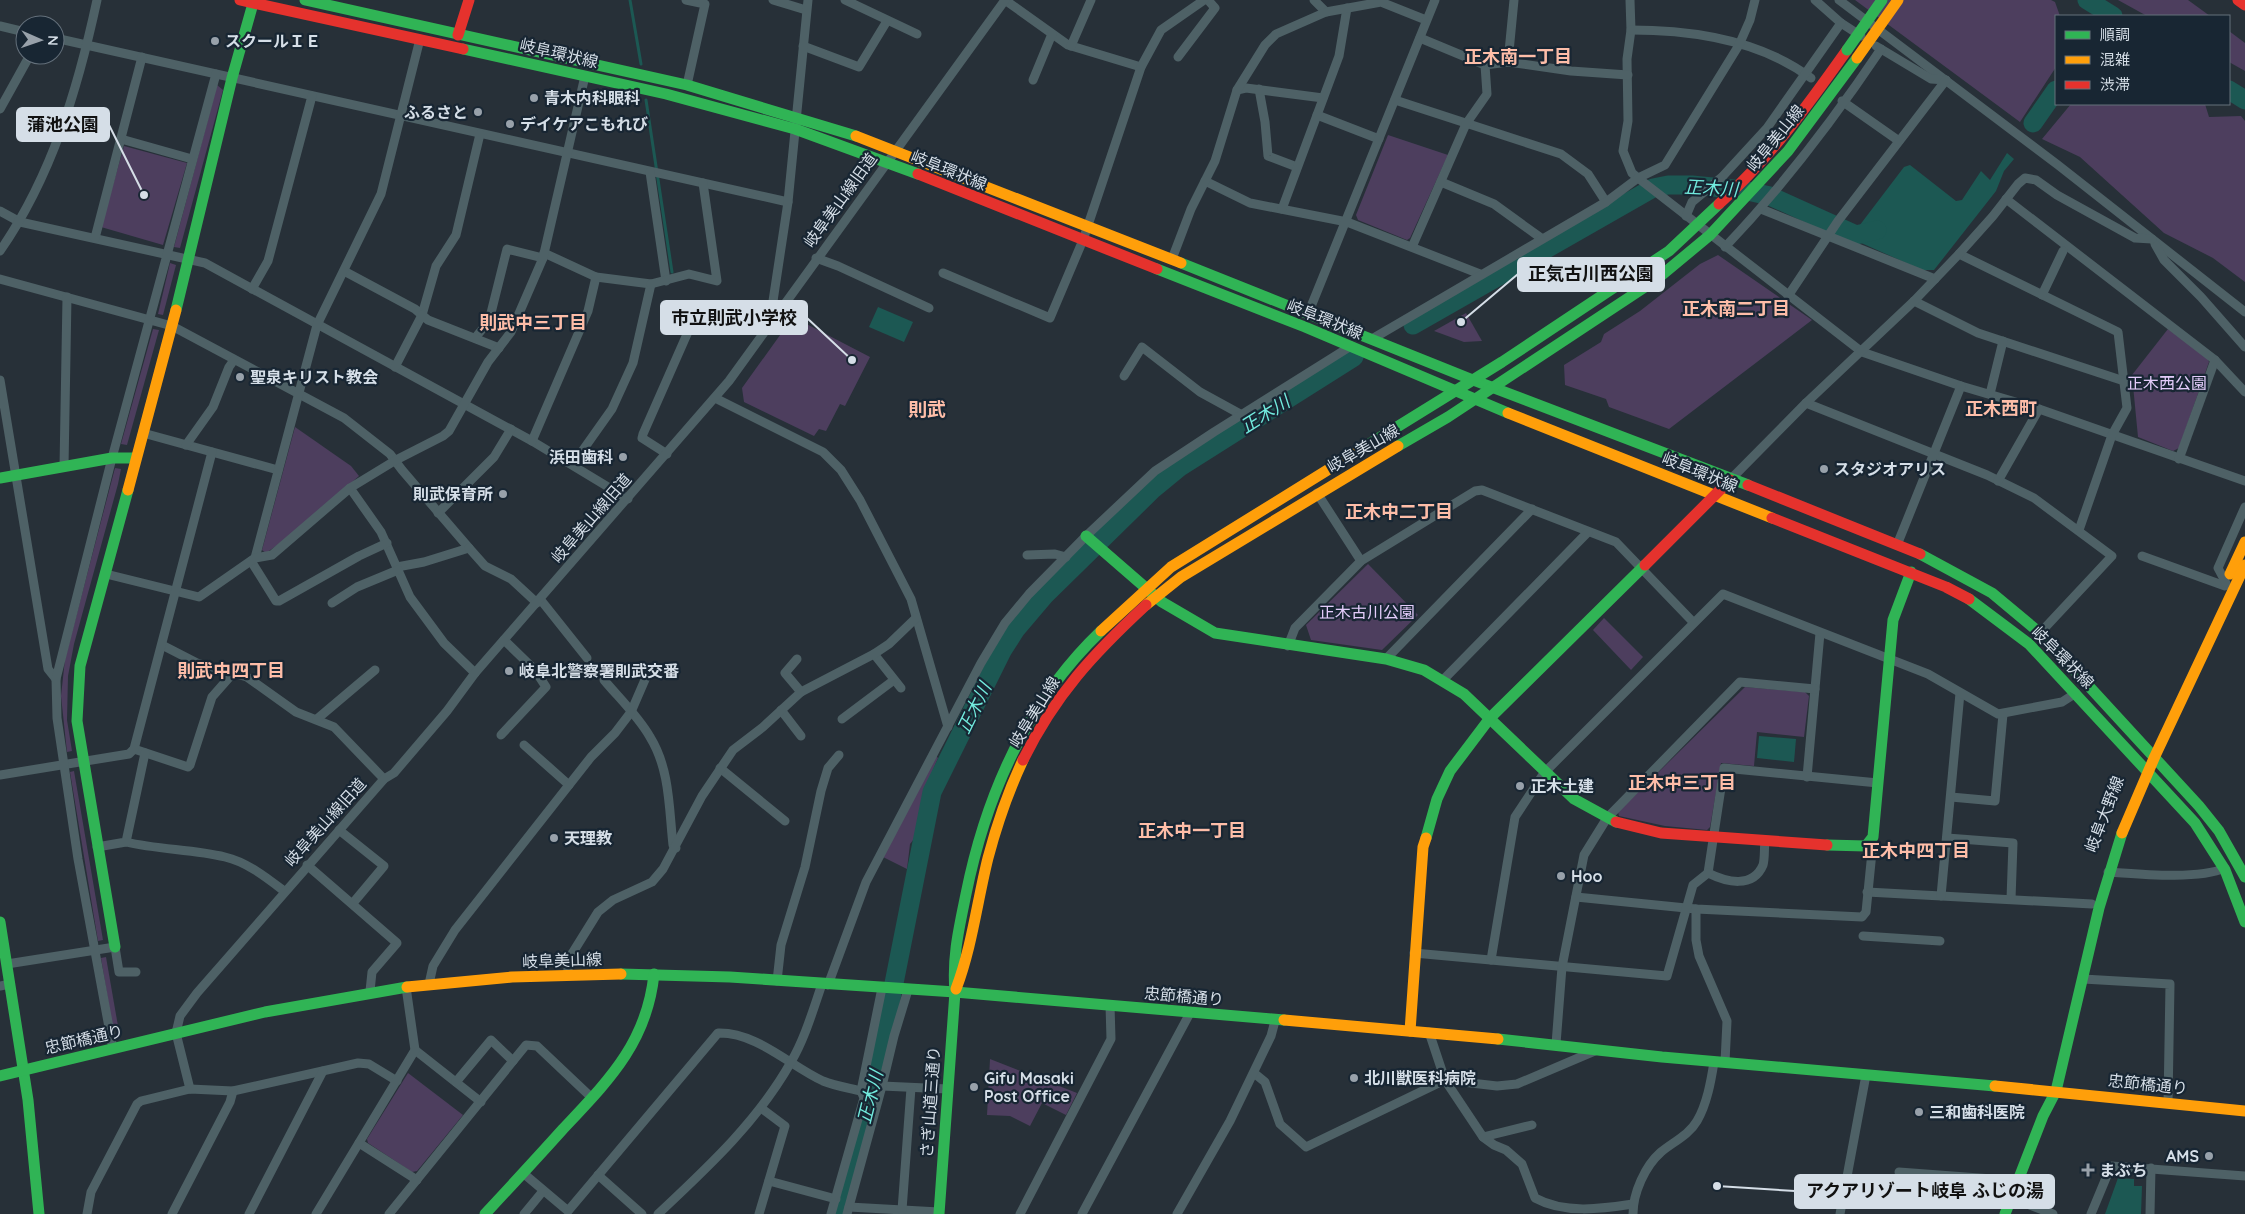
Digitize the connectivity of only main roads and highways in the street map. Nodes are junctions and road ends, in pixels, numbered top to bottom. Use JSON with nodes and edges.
{"nodes":[{"id":1,"x":240,"y":0,"type":"edge"},
{"id":2,"x":305,"y":0,"type":"edge"},
{"id":3,"x":469,"y":0,"type":"edge"},
{"id":4,"x":1882,"y":0,"type":"edge"},
{"id":5,"x":1898,"y":0,"type":"edge"},
{"id":6,"x":2238,"y":0,"type":"edge"},
{"id":7,"x":253,"y":1,"type":"edge"},
{"id":8,"x":2245,"y":5,"type":"edge"},
{"id":9,"x":458,"y":35,"type":"junction"},
{"id":10,"x":1473,"y":380,"type":"junction"},
{"id":11,"x":1493,"y":388,"type":"junction"},
{"id":12,"x":1454,"y":391,"type":"junction"},
{"id":13,"x":1473,"y":399,"type":"junction"},
{"id":14,"x":136,"y":458,"type":"junction"},
{"id":15,"x":0,"y":478,"type":"edge"},
{"id":16,"x":1730,"y":480,"type":"junction"},
{"id":17,"x":1714,"y":495,"type":"junction"},
{"id":18,"x":1089,"y":538,"type":"road end"},
{"id":19,"x":2245,"y":542,"type":"edge"},
{"id":20,"x":2245,"y":565,"type":"edge"},
{"id":21,"x":1911,"y":572,"type":"junction"},
{"id":22,"x":1144,"y":590,"type":"junction"},
{"id":23,"x":1154,"y":598,"type":"junction"},
{"id":24,"x":1490,"y":718,"type":"junction"},
{"id":25,"x":2151,"y":752,"type":"junction"},
{"id":26,"x":2144,"y":767,"type":"junction"},
{"id":27,"x":2245,"y":877,"type":"edge"},
{"id":28,"x":0,"y":922,"type":"edge"},
{"id":29,"x":2245,"y":922,"type":"edge"},
{"id":30,"x":115,"y":947,"type":"road end"},
{"id":31,"x":654,"y":974,"type":"junction"},
{"id":32,"x":5,"y":985,"type":"edge"},
{"id":33,"x":955,"y":992,"type":"junction"},
{"id":34,"x":1410,"y":1031,"type":"junction"},
{"id":35,"x":176,"y":1033,"type":"joint"},
{"id":36,"x":24,"y":1070,"type":"junction"},
{"id":37,"x":0,"y":1076,"type":"edge"},
{"id":38,"x":2052,"y":1091,"type":"junction"},
{"id":39,"x":2245,"y":1111,"type":"edge"},
{"id":40,"x":939,"y":1213,"type":"edge"},
{"id":41,"x":39,"y":1214,"type":"edge"},
{"id":42,"x":485,"y":1214,"type":"edge"},
{"id":43,"x":2006,"y":1214,"type":"edge"}],
"edges":[{"from":1,"to":7,"type":"main road","name":"岐阜環状線"},
{"from":2,"to":9,"type":"main road","name":"岐阜環状線"},
{"from":3,"to":9,"type":"main road"},
{"from":4,"to":10,"type":"main road","name":"岐阜美山線","bridge":true},
{"from":5,"to":11,"type":"main road","name":"岐阜美山線","bridge":true},
{"from":6,"to":8,"type":"main road"},
{"from":7,"to":12,"type":"main road","name":"岐阜環状線"},
{"from":7,"to":14,"type":"main road"},
{"from":9,"to":10,"type":"main road","name":"岐阜環状線"},
{"from":10,"to":11,"type":"main road","name":"岐阜環状線"},
{"from":10,"to":12,"type":"main road","name":"岐阜美山線"},
{"from":11,"to":13,"type":"main road","name":"岐阜美山線"},
{"from":11,"to":16,"type":"main road","name":"岐阜環状線"},
{"from":12,"to":13,"type":"main road","name":"岐阜環状線"},
{"from":12,"to":22,"type":"main road","name":"岐阜美山線"},
{"from":13,"to":17,"type":"main road","name":"岐阜環状線"},
{"from":13,"to":23,"type":"main road","name":"岐阜美山線"},
{"from":14,"to":15,"type":"main road"},
{"from":14,"to":30,"type":"main road"},
{"from":16,"to":17,"type":"main road"},
{"from":16,"to":25,"type":"main road","name":"岐阜環状線"},
{"from":17,"to":21,"type":"main road","name":"岐阜環状線"},
{"from":17,"to":24,"type":"main road"},
{"from":18,"to":22,"type":"main road"},
{"from":19,"to":25,"type":"main road","name":"岐阜大野線"},
{"from":20,"to":25,"type":"main road","name":"岐阜大野線"},
{"from":21,"to":24,"type":"main road"},
{"from":21,"to":26,"type":"main road","name":"岐阜環状線"},
{"from":22,"to":23,"type":"main road"},
{"from":22,"to":33,"type":"main road","name":"岐阜美山線"},
{"from":23,"to":24,"type":"main road"},
{"from":23,"to":33,"type":"main road","name":"岐阜美山線"},
{"from":24,"to":34,"type":"main road"},
{"from":25,"to":26,"type":"main road","name":"岐阜大野線"},
{"from":25,"to":27,"type":"main road","name":"岐阜環状線"},
{"from":26,"to":29,"type":"main road","name":"岐阜環状線"},
{"from":26,"to":38,"type":"main road","name":"岐阜大野線"},
{"from":26,"to":38,"type":"main road","name":"岐阜大野線"},
{"from":28,"to":32,"type":"main road"},
{"from":31,"to":33,"type":"main road","name":"岐阜美山線"},
{"from":31,"to":35,"type":"main road","name":"岐阜美山線"},
{"from":31,"to":42,"type":"main road"},
{"from":32,"to":36,"type":"main road"},
{"from":33,"to":34,"type":"main road","name":"忠節橋通り"},
{"from":33,"to":40,"type":"main road","name":"さぎ山道三通り"},
{"from":34,"to":38,"type":"main road","name":"忠節橋通り"},
{"from":35,"to":36,"type":"main road","name":"忠節橋通り"},
{"from":36,"to":37,"type":"main road","name":"忠節橋通り"},
{"from":36,"to":41,"type":"main road"},
{"from":38,"to":39,"type":"main road","name":"忠節橋通り"},
{"from":38,"to":43,"type":"main road","name":"岐阜大野線"}]}
